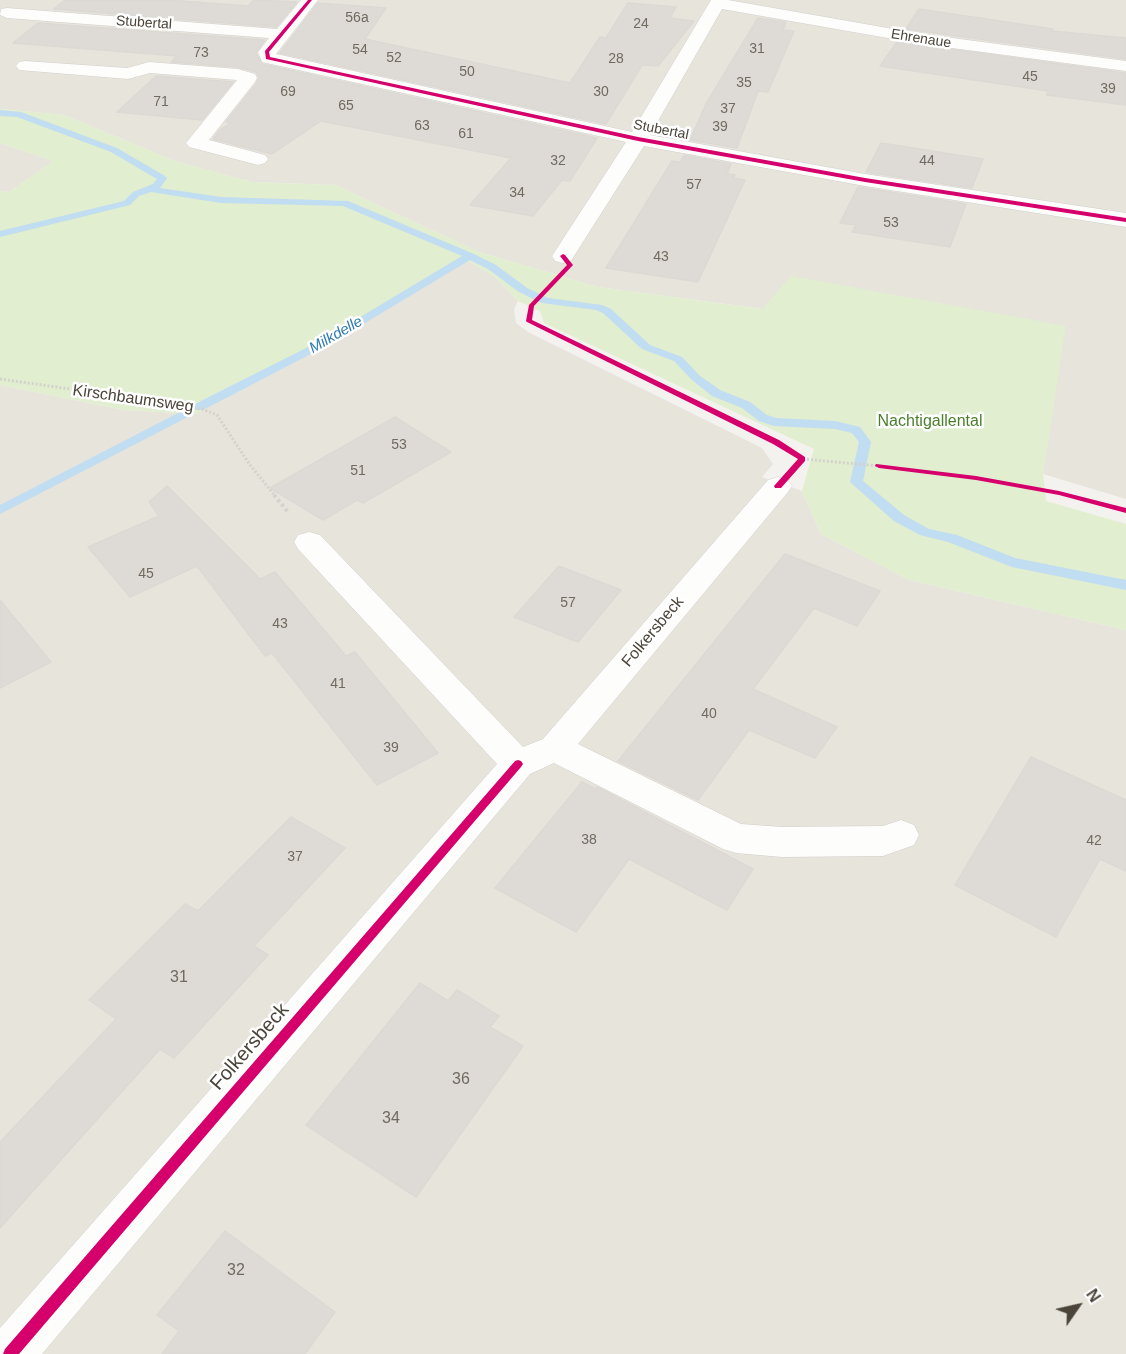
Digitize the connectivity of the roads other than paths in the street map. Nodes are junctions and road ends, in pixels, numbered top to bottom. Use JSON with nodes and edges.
{"nodes":[{"id":1,"x":310,"y":0,"type":"edge"},
{"id":2,"x":718,"y":2,"type":"edge"},
{"id":3,"x":7,"y":13,"type":"dead end"},
{"id":4,"x":281,"y":34,"type":"junction"},
{"id":5,"x":268,"y":55,"type":"junction"},
{"id":6,"x":25,"y":66,"type":"dead end"},
{"id":7,"x":1126,"y":66,"type":"edge"},
{"id":8,"x":238,"y":74,"type":"junction"},
{"id":9,"x":194,"y":118,"type":"dead end"},
{"id":10,"x":638,"y":140,"type":"junction"},
{"id":11,"x":258,"y":159,"type":"dead end"},
{"id":12,"x":1126,"y":220,"type":"edge"},
{"id":13,"x":562,"y":256,"type":"dead end"},
{"id":14,"x":778,"y":486,"type":"dead end"},
{"id":15,"x":309,"y":542,"type":"road end"},
{"id":16,"x":536,"y":756,"type":"junction"},
{"id":17,"x":901,"y":835,"type":"dead end"},
{"id":18,"x":10,"y":1354,"type":"edge"}],
"edges":[{"from":1,"to":4,"type":"street"},
{"from":2,"to":7,"type":"street","name":"Ehrenaue"},
{"from":2,"to":10,"type":"street"},
{"from":3,"to":4,"type":"street","name":"Stubertal"},
{"from":4,"to":5,"type":"street"},
{"from":5,"to":8,"type":"street"},
{"from":5,"to":10,"type":"street","name":"Stubertal"},
{"from":6,"to":8,"type":"street"},
{"from":8,"to":9,"type":"street"},
{"from":8,"to":11,"type":"street"},
{"from":10,"to":12,"type":"street","name":"Stubertal"},
{"from":10,"to":13,"type":"street"},
{"from":14,"to":16,"type":"street","name":"Folkersbeck"},
{"from":15,"to":16,"type":"street"},
{"from":16,"to":17,"type":"street"},
{"from":16,"to":18,"type":"street","name":"Folkersbeck"}]}
